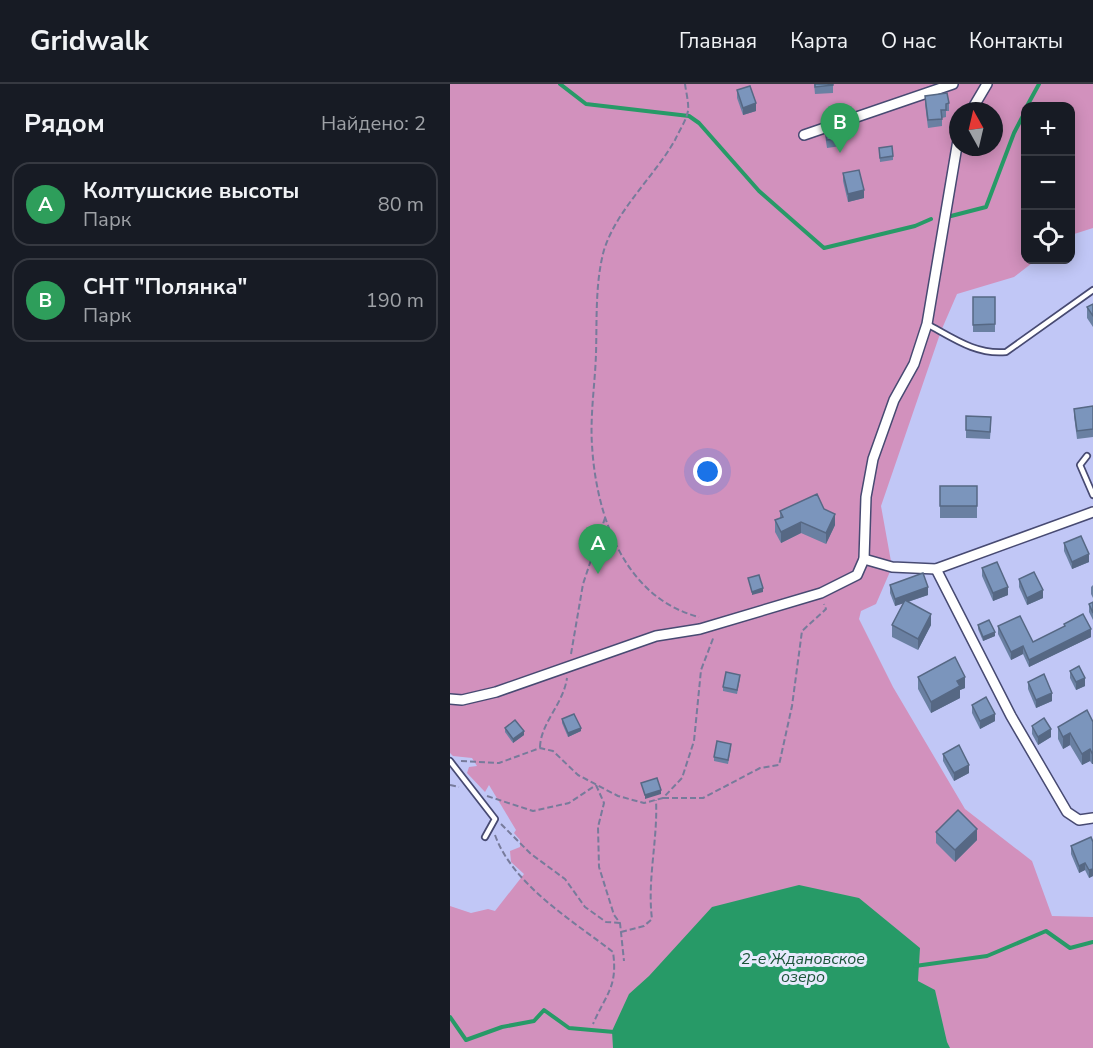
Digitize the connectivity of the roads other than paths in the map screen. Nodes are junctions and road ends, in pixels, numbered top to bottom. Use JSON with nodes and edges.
{"nodes":[{"id":1,"x":953,"y":84,"type":"edge"},
{"id":2,"x":987,"y":84,"type":"edge"},
{"id":3,"x":976,"y":102,"type":"edge"},
{"id":4,"x":804,"y":135,"type":"dead end"},
{"id":5,"x":955,"y":156,"type":"edge"},
{"id":6,"x":1093,"y":290,"type":"edge"},
{"id":7,"x":927,"y":324,"type":"junction"},
{"id":8,"x":1087,"y":456,"type":"dead end"},
{"id":9,"x":1093,"y":495,"type":"edge"},
{"id":10,"x":1093,"y":512,"type":"edge"},
{"id":11,"x":864,"y":559,"type":"junction"},
{"id":12,"x":936,"y":569,"type":"junction"},
{"id":13,"x":450,"y":699,"type":"edge"},
{"id":14,"x":452,"y":763,"type":"edge"},
{"id":15,"x":1093,"y":818,"type":"edge"},
{"id":16,"x":485,"y":837,"type":"dead end"}],
"edges":[{"from":1,"to":4,"type":"street"},
{"from":2,"to":3,"type":"street"},
{"from":5,"to":7,"type":"street"},
{"from":6,"to":7,"type":"lane"},
{"from":7,"to":11,"type":"street"},
{"from":8,"to":9,"type":"lane"},
{"from":10,"to":12,"type":"street"},
{"from":11,"to":12,"type":"street"},
{"from":11,"to":13,"type":"street"},
{"from":12,"to":15,"type":"street"},
{"from":14,"to":16,"type":"lane"}]}
